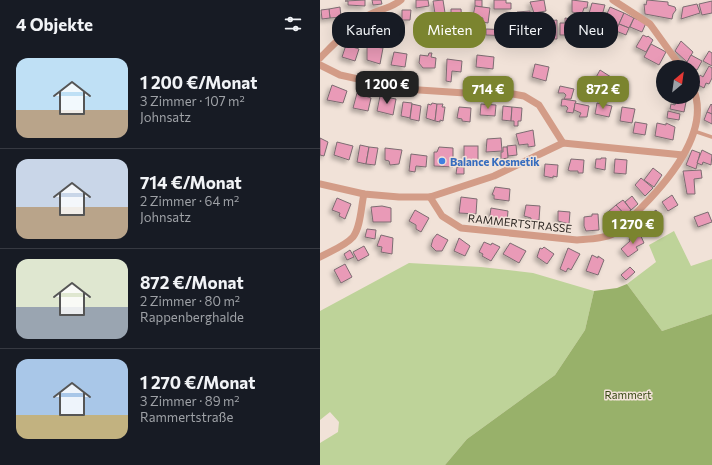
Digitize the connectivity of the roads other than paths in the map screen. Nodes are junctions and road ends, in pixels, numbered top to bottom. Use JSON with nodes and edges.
{"nodes":[{"id":1,"x":401,"y":0,"type":"edge"},
{"id":2,"x":614,"y":0,"type":"edge"},
{"id":3,"x":320,"y":58,"type":"edge"},
{"id":4,"x":676,"y":60,"type":"edge"},
{"id":5,"x":320,"y":65,"type":"edge"},
{"id":6,"x":697,"y":104,"type":"edge"},
{"id":7,"x":694,"y":131,"type":"junction"},
{"id":8,"x":712,"y":137,"type":"edge"},
{"id":9,"x":563,"y":143,"type":"junction"},
{"id":10,"x":683,"y":155,"type":"junction"},
{"id":11,"x":320,"y":184,"type":"edge"},
{"id":12,"x":364,"y":194,"type":"junction"},
{"id":13,"x":430,"y":197,"type":"junction"},
{"id":14,"x":320,"y":257,"type":"edge"}],
"edges":[{"from":1,"to":3,"type":"street"},
{"from":2,"to":4,"type":"street"},
{"from":5,"to":9,"type":"street"},
{"from":6,"to":7,"type":"street","name":"RAMMERTSTRASSE"},
{"from":7,"to":8,"type":"lane"},
{"from":7,"to":10,"type":"street","name":"RAMMERTSTRASSE"},
{"from":9,"to":10,"type":"street"},
{"from":9,"to":13,"type":"street"},
{"from":10,"to":13,"type":"street","name":"RAMMERTSTRASSE"},
{"from":11,"to":12,"type":"street"},
{"from":12,"to":13,"type":"street"},
{"from":12,"to":14,"type":"street"}]}
